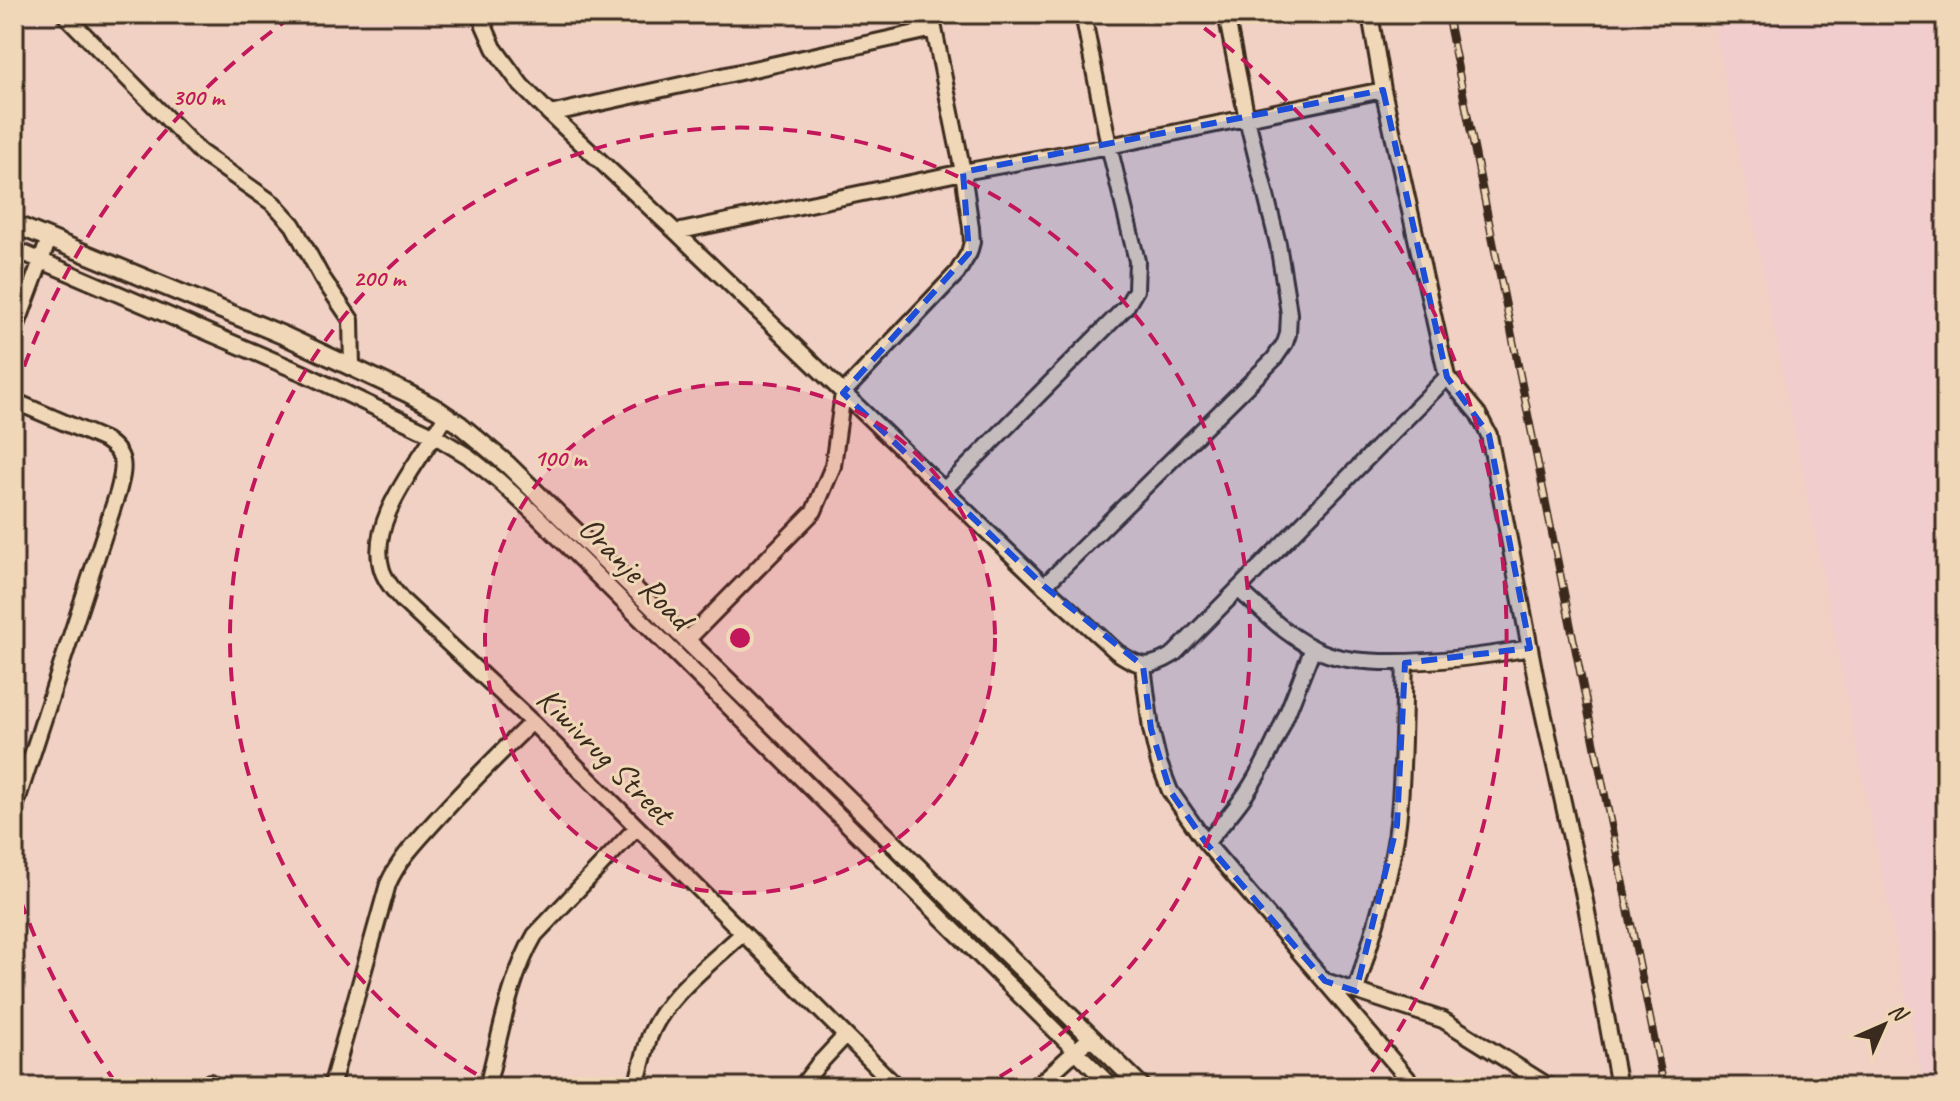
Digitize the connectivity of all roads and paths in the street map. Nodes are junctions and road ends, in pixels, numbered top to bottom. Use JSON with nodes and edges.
{"nodes":[{"id":1,"x":64,"y":14,"type":"edge"},
{"id":2,"x":479,"y":14,"type":"edge"},
{"id":3,"x":931,"y":14,"type":"edge"},
{"id":4,"x":1083,"y":14,"type":"edge"},
{"id":5,"x":1226,"y":14,"type":"edge"},
{"id":6,"x":1370,"y":14,"type":"edge"},
{"id":7,"x":934,"y":29,"type":"junction"},
{"id":8,"x":1383,"y":90,"type":"junction"},
{"id":9,"x":550,"y":114,"type":"junction"},
{"id":10,"x":1247,"y":119,"type":"junction"},
{"id":11,"x":1109,"y":146,"type":"junction"},
{"id":12,"x":963,"y":172,"type":"junction"},
{"id":13,"x":14,"y":224,"type":"edge"},
{"id":14,"x":676,"y":232,"type":"junction"},
{"id":15,"x":49,"y":239,"type":"junction"},
{"id":16,"x":14,"y":249,"type":"edge"},
{"id":17,"x":41,"y":260,"type":"junction"},
{"id":18,"x":14,"y":333,"type":"edge"},
{"id":19,"x":352,"y":367,"type":"junction"},
{"id":20,"x":1447,"y":377,"type":"junction"},
{"id":21,"x":843,"y":393,"type":"junction"},
{"id":22,"x":14,"y":401,"type":"edge"},
{"id":23,"x":446,"y":415,"type":"junction"},
{"id":24,"x":435,"y":436,"type":"junction"},
{"id":25,"x":944,"y":490,"type":"junction"},
{"id":26,"x":1044,"y":586,"type":"junction"},
{"id":27,"x":1238,"y":589,"type":"junction"},
{"id":28,"x":687,"y":640,"type":"junction"},
{"id":29,"x":1313,"y":648,"type":"junction"},
{"id":30,"x":1530,"y":648,"type":"junction"},
{"id":31,"x":1405,"y":662,"type":"junction"},
{"id":32,"x":1143,"y":666,"type":"junction"},
{"id":33,"x":532,"y":722,"type":"junction"},
{"id":34,"x":14,"y":810,"type":"edge"},
{"id":35,"x":637,"y":827,"type":"junction"},
{"id":36,"x":1206,"y":843,"type":"junction"},
{"id":37,"x":742,"y":934,"type":"junction"},
{"id":38,"x":1325,"y":981,"type":"junction"},
{"id":39,"x":1356,"y":991,"type":"junction"},
{"id":40,"x":845,"y":1036,"type":"junction"},
{"id":41,"x":1091,"y":1037,"type":"junction"},
{"id":42,"x":1076,"y":1051,"type":"junction"},
{"id":43,"x":331,"y":1087,"type":"edge"},
{"id":44,"x":487,"y":1087,"type":"edge"},
{"id":45,"x":636,"y":1087,"type":"edge"},
{"id":46,"x":801,"y":1087,"type":"edge"},
{"id":47,"x":897,"y":1087,"type":"edge"},
{"id":48,"x":1036,"y":1087,"type":"edge"},
{"id":49,"x":1112,"y":1087,"type":"edge"},
{"id":50,"x":1142,"y":1087,"type":"edge"},
{"id":51,"x":1415,"y":1087,"type":"edge"},
{"id":52,"x":1550,"y":1087,"type":"edge"},
{"id":53,"x":1619,"y":1087,"type":"edge"}],
"edges":[{"from":1,"to":19,"type":"street"},
{"from":2,"to":9,"type":"street"},
{"from":3,"to":7,"type":"street"},
{"from":4,"to":11,"type":"street"},
{"from":5,"to":10,"type":"street"},
{"from":6,"to":8,"type":"street"},
{"from":7,"to":9,"type":"street"},
{"from":7,"to":12,"type":"street"},
{"from":8,"to":10,"type":"street"},
{"from":8,"to":20,"type":"street"},
{"from":9,"to":14,"type":"street"},
{"from":10,"to":11,"type":"street"},
{"from":10,"to":26,"type":"street"},
{"from":11,"to":12,"type":"street"},
{"from":11,"to":25,"type":"street"},
{"from":12,"to":14,"type":"street"},
{"from":12,"to":21,"type":"street"},
{"from":13,"to":15,"type":"street"},
{"from":14,"to":21,"type":"street"},
{"from":15,"to":17,"type":"street"},
{"from":15,"to":19,"type":"street"},
{"from":16,"to":17,"type":"street","name":"Oranje Road"},
{"from":17,"to":18,"type":"street"},
{"from":17,"to":24,"type":"street","name":"Oranje Road"},
{"from":19,"to":23,"type":"street"},
{"from":20,"to":27,"type":"street"},
{"from":20,"to":30,"type":"street"},
{"from":21,"to":25,"type":"street"},
{"from":21,"to":28,"type":"street"},
{"from":22,"to":34,"type":"street"},
{"from":23,"to":24,"type":"street","name":"Kiwivrug Street"},
{"from":23,"to":28,"type":"street"},
{"from":24,"to":33,"type":"street","name":"Kiwivrug Street"},
{"from":24,"to":42,"type":"street","name":"Oranje Road"},
{"from":25,"to":26,"type":"street"},
{"from":26,"to":32,"type":"street"},
{"from":27,"to":29,"type":"street"},
{"from":27,"to":32,"type":"street"},
{"from":28,"to":41,"type":"street"},
{"from":29,"to":31,"type":"street"},
{"from":29,"to":36,"type":"street"},
{"from":30,"to":31,"type":"street"},
{"from":30,"to":53,"type":"street"},
{"from":31,"to":39,"type":"street"},
{"from":32,"to":36,"type":"street"},
{"from":33,"to":35,"type":"street","name":"Kiwivrug Street"},
{"from":33,"to":43,"type":"street"},
{"from":35,"to":37,"type":"street","name":"Kiwivrug Street"},
{"from":35,"to":44,"type":"street"},
{"from":36,"to":38,"type":"street"},
{"from":37,"to":40,"type":"street","name":"Kiwivrug Street"},
{"from":37,"to":45,"type":"street"},
{"from":38,"to":39,"type":"street"},
{"from":38,"to":51,"type":"street"},
{"from":39,"to":52,"type":"street"},
{"from":40,"to":46,"type":"street"},
{"from":40,"to":47,"type":"street","name":"Kiwivrug Street"},
{"from":41,"to":42,"type":"street"},
{"from":41,"to":50,"type":"street"},
{"from":42,"to":48,"type":"street"},
{"from":42,"to":49,"type":"street","name":"Oranje Road"}]}
